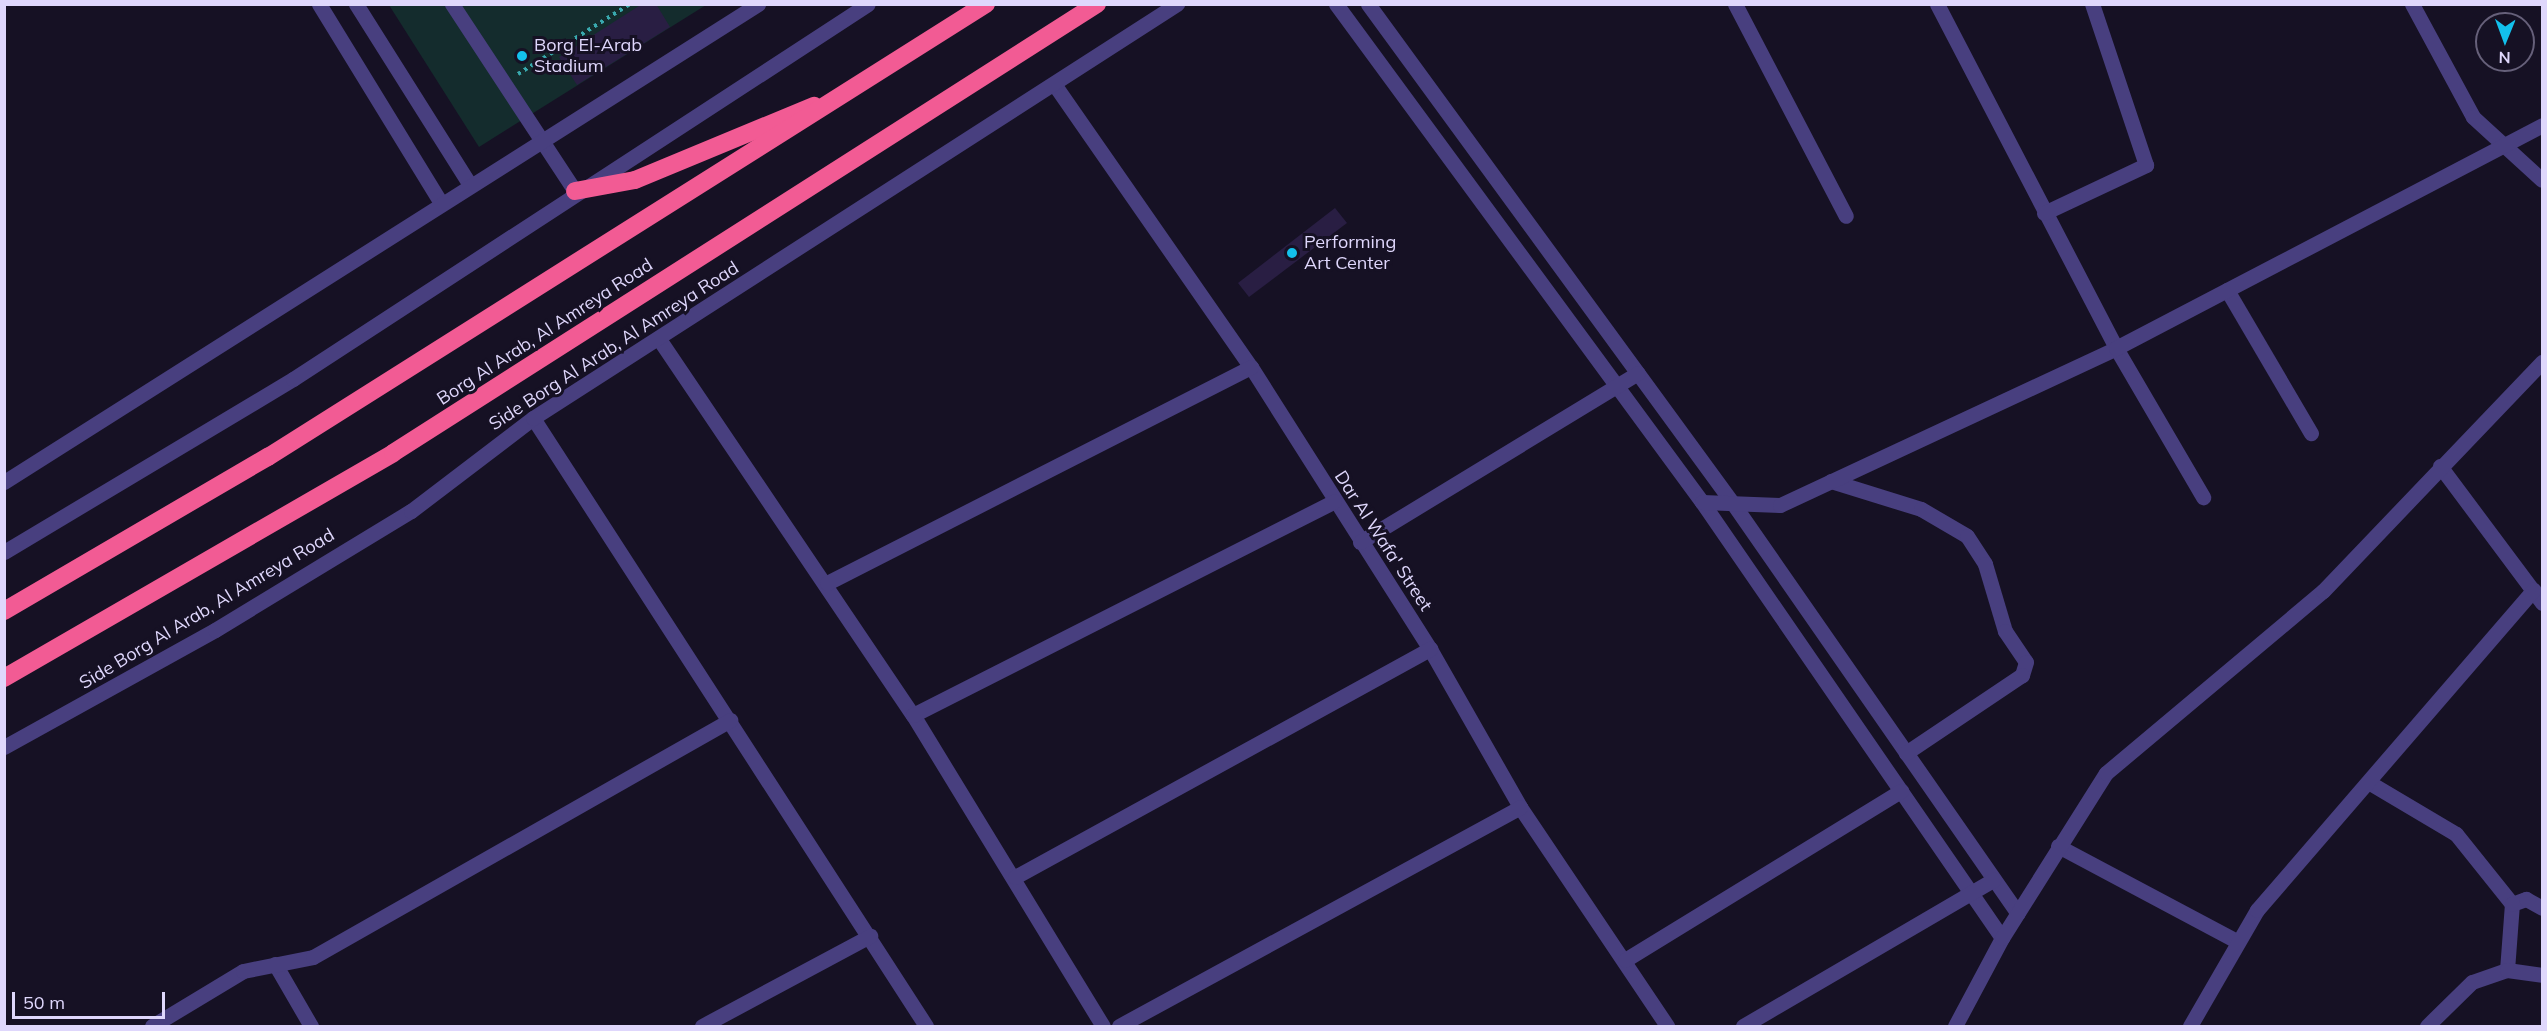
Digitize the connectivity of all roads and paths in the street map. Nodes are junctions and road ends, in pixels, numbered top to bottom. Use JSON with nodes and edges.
{"nodes":[{"id":1,"x":319,"y":4,"type":"edge"},
{"id":2,"x":356,"y":4,"type":"edge"},
{"id":3,"x":452,"y":4,"type":"edge"},
{"id":4,"x":630,"y":4,"type":"edge"},
{"id":5,"x":758,"y":4,"type":"edge"},
{"id":6,"x":868,"y":4,"type":"edge"},
{"id":7,"x":986,"y":4,"type":"edge"},
{"id":8,"x":1097,"y":4,"type":"edge"},
{"id":9,"x":1176,"y":4,"type":"edge"},
{"id":10,"x":1336,"y":4,"type":"edge"},
{"id":11,"x":1368,"y":4,"type":"edge"},
{"id":12,"x":1735,"y":4,"type":"edge"},
{"id":13,"x":1937,"y":4,"type":"edge"},
{"id":14,"x":2092,"y":4,"type":"edge"},
{"id":15,"x":2412,"y":4,"type":"edge"},
{"id":16,"x":1418,"y":73,"type":"junction"},
{"id":17,"x":502,"y":84,"type":"junction"},
{"id":18,"x":1054,"y":84,"type":"junction"},
{"id":19,"x":1397,"y":88,"type":"junction"},
{"id":20,"x":839,"y":98,"type":"junction"},
{"id":21,"x":2542,"y":125,"type":"edge"},
{"id":22,"x":539,"y":141,"type":"junction"},
{"id":23,"x":2503,"y":149,"type":"junction"},
{"id":24,"x":2542,"y":180,"type":"edge"},
{"id":25,"x":470,"y":185,"type":"junction"},
{"id":26,"x":575,"y":191,"type":"junction"},
{"id":27,"x":441,"y":203,"type":"junction"},
{"id":28,"x":2044,"y":213,"type":"junction"},
{"id":29,"x":1846,"y":216,"type":"dead end"},
{"id":30,"x":2227,"y":290,"type":"junction"},
{"id":31,"x":659,"y":339,"type":"junction"},
{"id":32,"x":2116,"y":348,"type":"junction"},
{"id":33,"x":2542,"y":362,"type":"edge"},
{"id":34,"x":1251,"y":367,"type":"junction"},
{"id":35,"x":1638,"y":373,"type":"junction"},
{"id":36,"x":1618,"y":387,"type":"junction"},
{"id":37,"x":533,"y":418,"type":"junction"},
{"id":38,"x":2311,"y":433,"type":"dead end"},
{"id":39,"x":2440,"y":466,"type":"junction"},
{"id":40,"x":1831,"y":481,"type":"junction"},
{"id":41,"x":4,"y":482,"type":"edge"},
{"id":42,"x":2203,"y":497,"type":"dead end"},
{"id":43,"x":1334,"y":501,"type":"junction"},
{"id":44,"x":1702,"y":502,"type":"junction"},
{"id":45,"x":1734,"y":505,"type":"junction"},
{"id":46,"x":1360,"y":542,"type":"junction"},
{"id":47,"x":4,"y":552,"type":"edge"},
{"id":48,"x":827,"y":584,"type":"junction"},
{"id":49,"x":2538,"y":596,"type":"edge"},
{"id":50,"x":4,"y":611,"type":"edge"},
{"id":51,"x":1430,"y":649,"type":"junction"},
{"id":52,"x":4,"y":678,"type":"edge"},
{"id":53,"x":913,"y":716,"type":"junction"},
{"id":54,"x":730,"y":720,"type":"junction"},
{"id":55,"x":4,"y":747,"type":"edge"},
{"id":56,"x":1906,"y":753,"type":"junction"},
{"id":57,"x":2370,"y":783,"type":"junction"},
{"id":58,"x":1901,"y":791,"type":"junction"},
{"id":59,"x":1520,"y":807,"type":"junction"},
{"id":60,"x":2058,"y":846,"type":"junction"},
{"id":61,"x":1014,"y":877,"type":"junction"},
{"id":62,"x":1993,"y":880,"type":"junction"},
{"id":63,"x":1973,"y":894,"type":"junction"},
{"id":64,"x":2511,"y":904,"type":"junction"},
{"id":65,"x":2542,"y":908,"type":"edge"},
{"id":66,"x":2018,"y":913,"type":"junction"},
{"id":67,"x":870,"y":936,"type":"junction"},
{"id":68,"x":2002,"y":938,"type":"junction"},
{"id":69,"x":2237,"y":941,"type":"junction"},
{"id":70,"x":1625,"y":960,"type":"junction"},
{"id":71,"x":275,"y":964,"type":"junction"},
{"id":72,"x":2507,"y":970,"type":"junction"},
{"id":73,"x":2542,"y":975,"type":"edge"},
{"id":74,"x":152,"y":1026,"type":"edge"},
{"id":75,"x":311,"y":1026,"type":"edge"},
{"id":76,"x":702,"y":1026,"type":"edge"},
{"id":77,"x":926,"y":1026,"type":"edge"},
{"id":78,"x":1103,"y":1026,"type":"edge"},
{"id":79,"x":1119,"y":1026,"type":"edge"},
{"id":80,"x":1667,"y":1026,"type":"edge"},
{"id":81,"x":1743,"y":1026,"type":"edge"},
{"id":82,"x":1955,"y":1026,"type":"edge"},
{"id":83,"x":2190,"y":1026,"type":"edge"},
{"id":84,"x":2427,"y":1026,"type":"edge"}],
"edges":[{"from":1,"to":27,"type":"street"},
{"from":2,"to":25,"type":"street"},
{"from":3,"to":17,"type":"street"},
{"from":4,"to":17,"type":"path"},
{"from":5,"to":22,"type":"street"},
{"from":6,"to":26,"type":"street"},
{"from":7,"to":20,"type":"highway"},
{"from":8,"to":52,"type":"highway","name":"Borg Al Arab, Al Amreya Road"},
{"from":9,"to":18,"type":"street","name":"Side Borg Al Arab, Al Amreya Road"},
{"from":10,"to":19,"type":"street"},
{"from":11,"to":16,"type":"street"},
{"from":12,"to":29,"type":"street"},
{"from":13,"to":28,"type":"street"},
{"from":14,"to":28,"type":"street"},
{"from":15,"to":23,"type":"street"},
{"from":16,"to":19,"type":"street"},
{"from":16,"to":35,"type":"street"},
{"from":17,"to":22,"type":"street"},
{"from":18,"to":31,"type":"street","name":"Side Borg Al Arab, Al Amreya Road"},
{"from":18,"to":34,"type":"street","name":"Dar Al Wafa' Street"},
{"from":19,"to":36,"type":"street"},
{"from":20,"to":26,"type":"highway"},
{"from":20,"to":50,"type":"highway"},
{"from":21,"to":23,"type":"street"},
{"from":22,"to":25,"type":"street"},
{"from":22,"to":26,"type":"street"},
{"from":23,"to":24,"type":"street"},
{"from":23,"to":30,"type":"street"},
{"from":25,"to":27,"type":"street"},
{"from":26,"to":47,"type":"street"},
{"from":27,"to":41,"type":"street"},
{"from":28,"to":32,"type":"street"},
{"from":30,"to":32,"type":"street"},
{"from":30,"to":38,"type":"street"},
{"from":31,"to":37,"type":"street","name":"Side Borg Al Arab, Al Amreya Road"},
{"from":31,"to":48,"type":"street"},
{"from":32,"to":40,"type":"street"},
{"from":32,"to":42,"type":"street"},
{"from":33,"to":39,"type":"street"},
{"from":34,"to":43,"type":"street","name":"Dar Al Wafa' Street"},
{"from":34,"to":48,"type":"street"},
{"from":35,"to":36,"type":"street"},
{"from":35,"to":45,"type":"street"},
{"from":36,"to":44,"type":"street"},
{"from":36,"to":46,"type":"street"},
{"from":37,"to":54,"type":"street"},
{"from":37,"to":55,"type":"street","name":"Side Borg Al Arab, Al Amreya Road"},
{"from":39,"to":49,"type":"street"},
{"from":39,"to":60,"type":"street"},
{"from":40,"to":45,"type":"street"},
{"from":40,"to":56,"type":"street"},
{"from":43,"to":46,"type":"street","name":"Dar Al Wafa' Street"},
{"from":43,"to":53,"type":"street"},
{"from":44,"to":45,"type":"street"},
{"from":44,"to":58,"type":"street"},
{"from":45,"to":56,"type":"street"},
{"from":46,"to":51,"type":"street","name":"Dar Al Wafa' Street"},
{"from":48,"to":53,"type":"street"},
{"from":49,"to":57,"type":"street"},
{"from":51,"to":59,"type":"street","name":"Dar Al Wafa' Street"},
{"from":51,"to":61,"type":"street"},
{"from":53,"to":61,"type":"street"},
{"from":54,"to":67,"type":"street"},
{"from":54,"to":71,"type":"street"},
{"from":56,"to":62,"type":"street"},
{"from":57,"to":64,"type":"street"},
{"from":57,"to":69,"type":"street"},
{"from":58,"to":63,"type":"street"},
{"from":58,"to":70,"type":"street"},
{"from":59,"to":70,"type":"street","name":"Dar Al Wafa' Street"},
{"from":59,"to":79,"type":"street"},
{"from":60,"to":66,"type":"street"},
{"from":60,"to":69,"type":"street"},
{"from":61,"to":78,"type":"street"},
{"from":62,"to":63,"type":"street"},
{"from":62,"to":66,"type":"street"},
{"from":63,"to":68,"type":"street"},
{"from":63,"to":81,"type":"street"},
{"from":64,"to":65,"type":"street"},
{"from":64,"to":72,"type":"street"},
{"from":66,"to":68,"type":"street"},
{"from":67,"to":76,"type":"street"},
{"from":67,"to":77,"type":"street"},
{"from":68,"to":82,"type":"street"},
{"from":69,"to":83,"type":"street"},
{"from":70,"to":80,"type":"street","name":"Dar Al Wafa' Street"},
{"from":71,"to":74,"type":"street"},
{"from":71,"to":75,"type":"street"},
{"from":72,"to":73,"type":"street"},
{"from":72,"to":84,"type":"street"}]}
